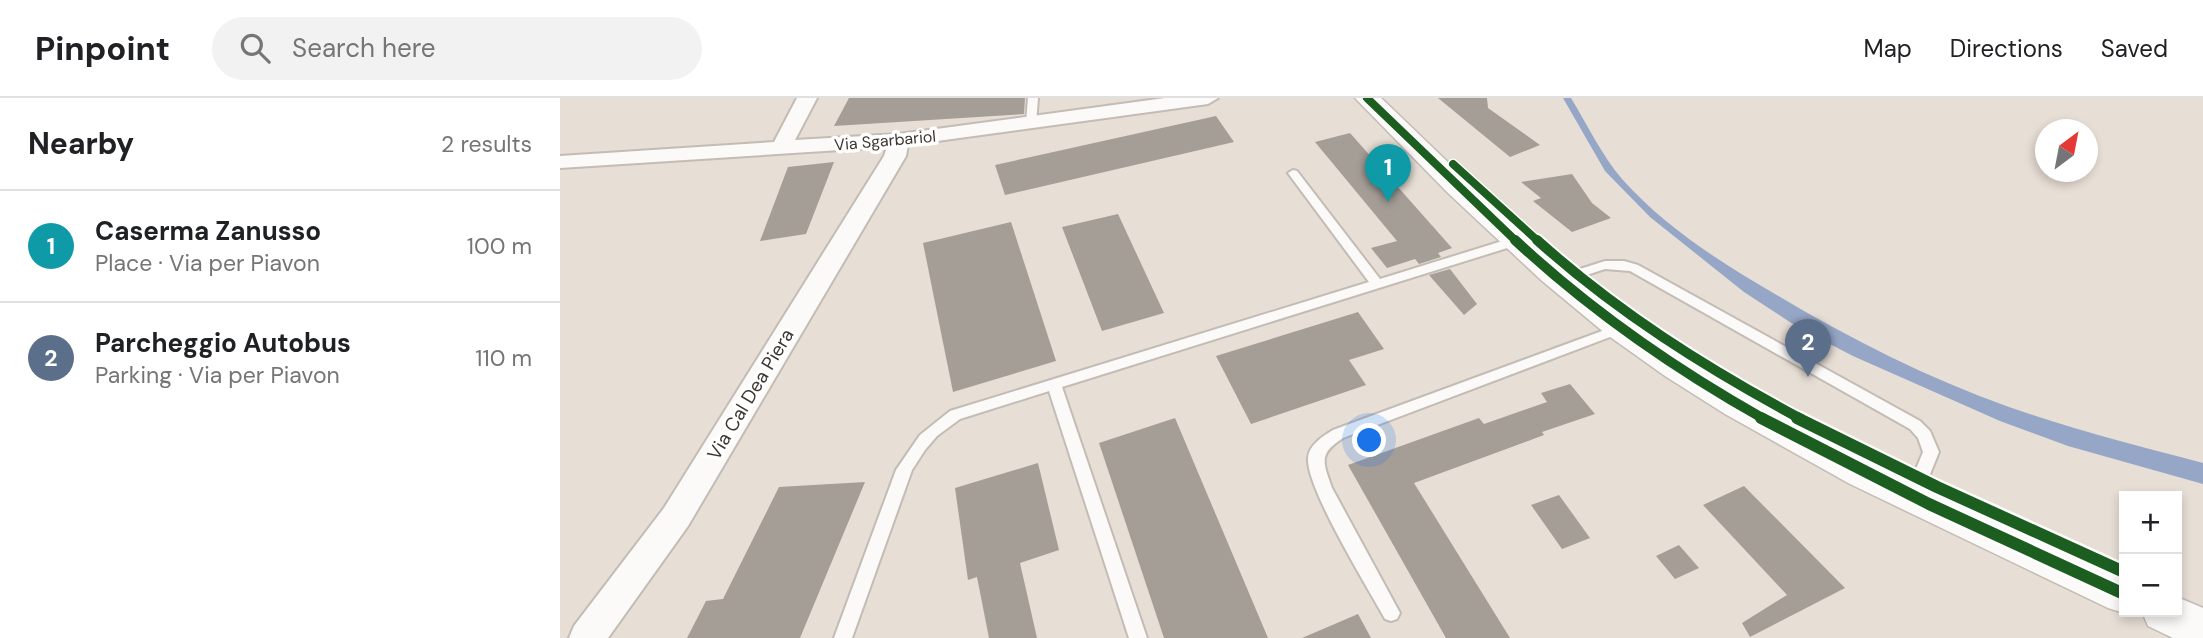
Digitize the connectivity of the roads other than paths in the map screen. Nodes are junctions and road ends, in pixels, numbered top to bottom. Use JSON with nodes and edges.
{"nodes":[{"id":1,"x":807,"y":98,"type":"edge"},
{"id":2,"x":1033,"y":98,"type":"edge"},
{"id":3,"x":1208,"y":98,"type":"edge"},
{"id":4,"x":1367,"y":98,"type":"edge"},
{"id":5,"x":1031,"y":123,"type":"junction"},
{"id":6,"x":899,"y":140,"type":"junction"},
{"id":7,"x":781,"y":148,"type":"junction"},
{"id":8,"x":560,"y":162,"type":"edge"},
{"id":9,"x":1293,"y":173,"type":"dead end"},
{"id":10,"x":1516,"y":241,"type":"junction"},
{"id":11,"x":1559,"y":280,"type":"junction"},
{"id":12,"x":1377,"y":284,"type":"junction"},
{"id":13,"x":1621,"y":328,"type":"junction"},
{"id":14,"x":1054,"y":383,"type":"junction"},
{"id":15,"x":1913,"y":496,"type":"junction"},
{"id":16,"x":2119,"y":592,"type":"edge"},
{"id":17,"x":1391,"y":613,"type":"dead end"},
{"id":18,"x":2175,"y":617,"type":"edge"},
{"id":19,"x":2203,"y":630,"type":"edge"},
{"id":20,"x":587,"y":638,"type":"edge"},
{"id":21,"x":843,"y":638,"type":"edge"},
{"id":22,"x":1138,"y":638,"type":"edge"}],
"edges":[{"from":1,"to":7,"type":"street"},
{"from":2,"to":5,"type":"lane"},
{"from":3,"to":5,"type":"street","name":"Via Sgarbariol"},
{"from":4,"to":10,"type":"street"},
{"from":5,"to":6,"type":"street","name":"Via Sgarbariol"},
{"from":6,"to":7,"type":"street","name":"Via Sgarbariol"},
{"from":6,"to":20,"type":"street","name":"Via Cal Dea Piera"},
{"from":7,"to":8,"type":"street","name":"Via Sgarbariol"},
{"from":9,"to":12,"type":"lane"},
{"from":10,"to":11,"type":"street"},
{"from":10,"to":12,"type":"lane"},
{"from":11,"to":13,"type":"street"},
{"from":11,"to":15,"type":"lane"},
{"from":12,"to":14,"type":"lane"},
{"from":13,"to":15,"type":"street"},
{"from":13,"to":17,"type":"lane"},
{"from":14,"to":21,"type":"lane"},
{"from":14,"to":22,"type":"lane"},
{"from":15,"to":16,"type":"street"},
{"from":18,"to":19,"type":"street"}]}
